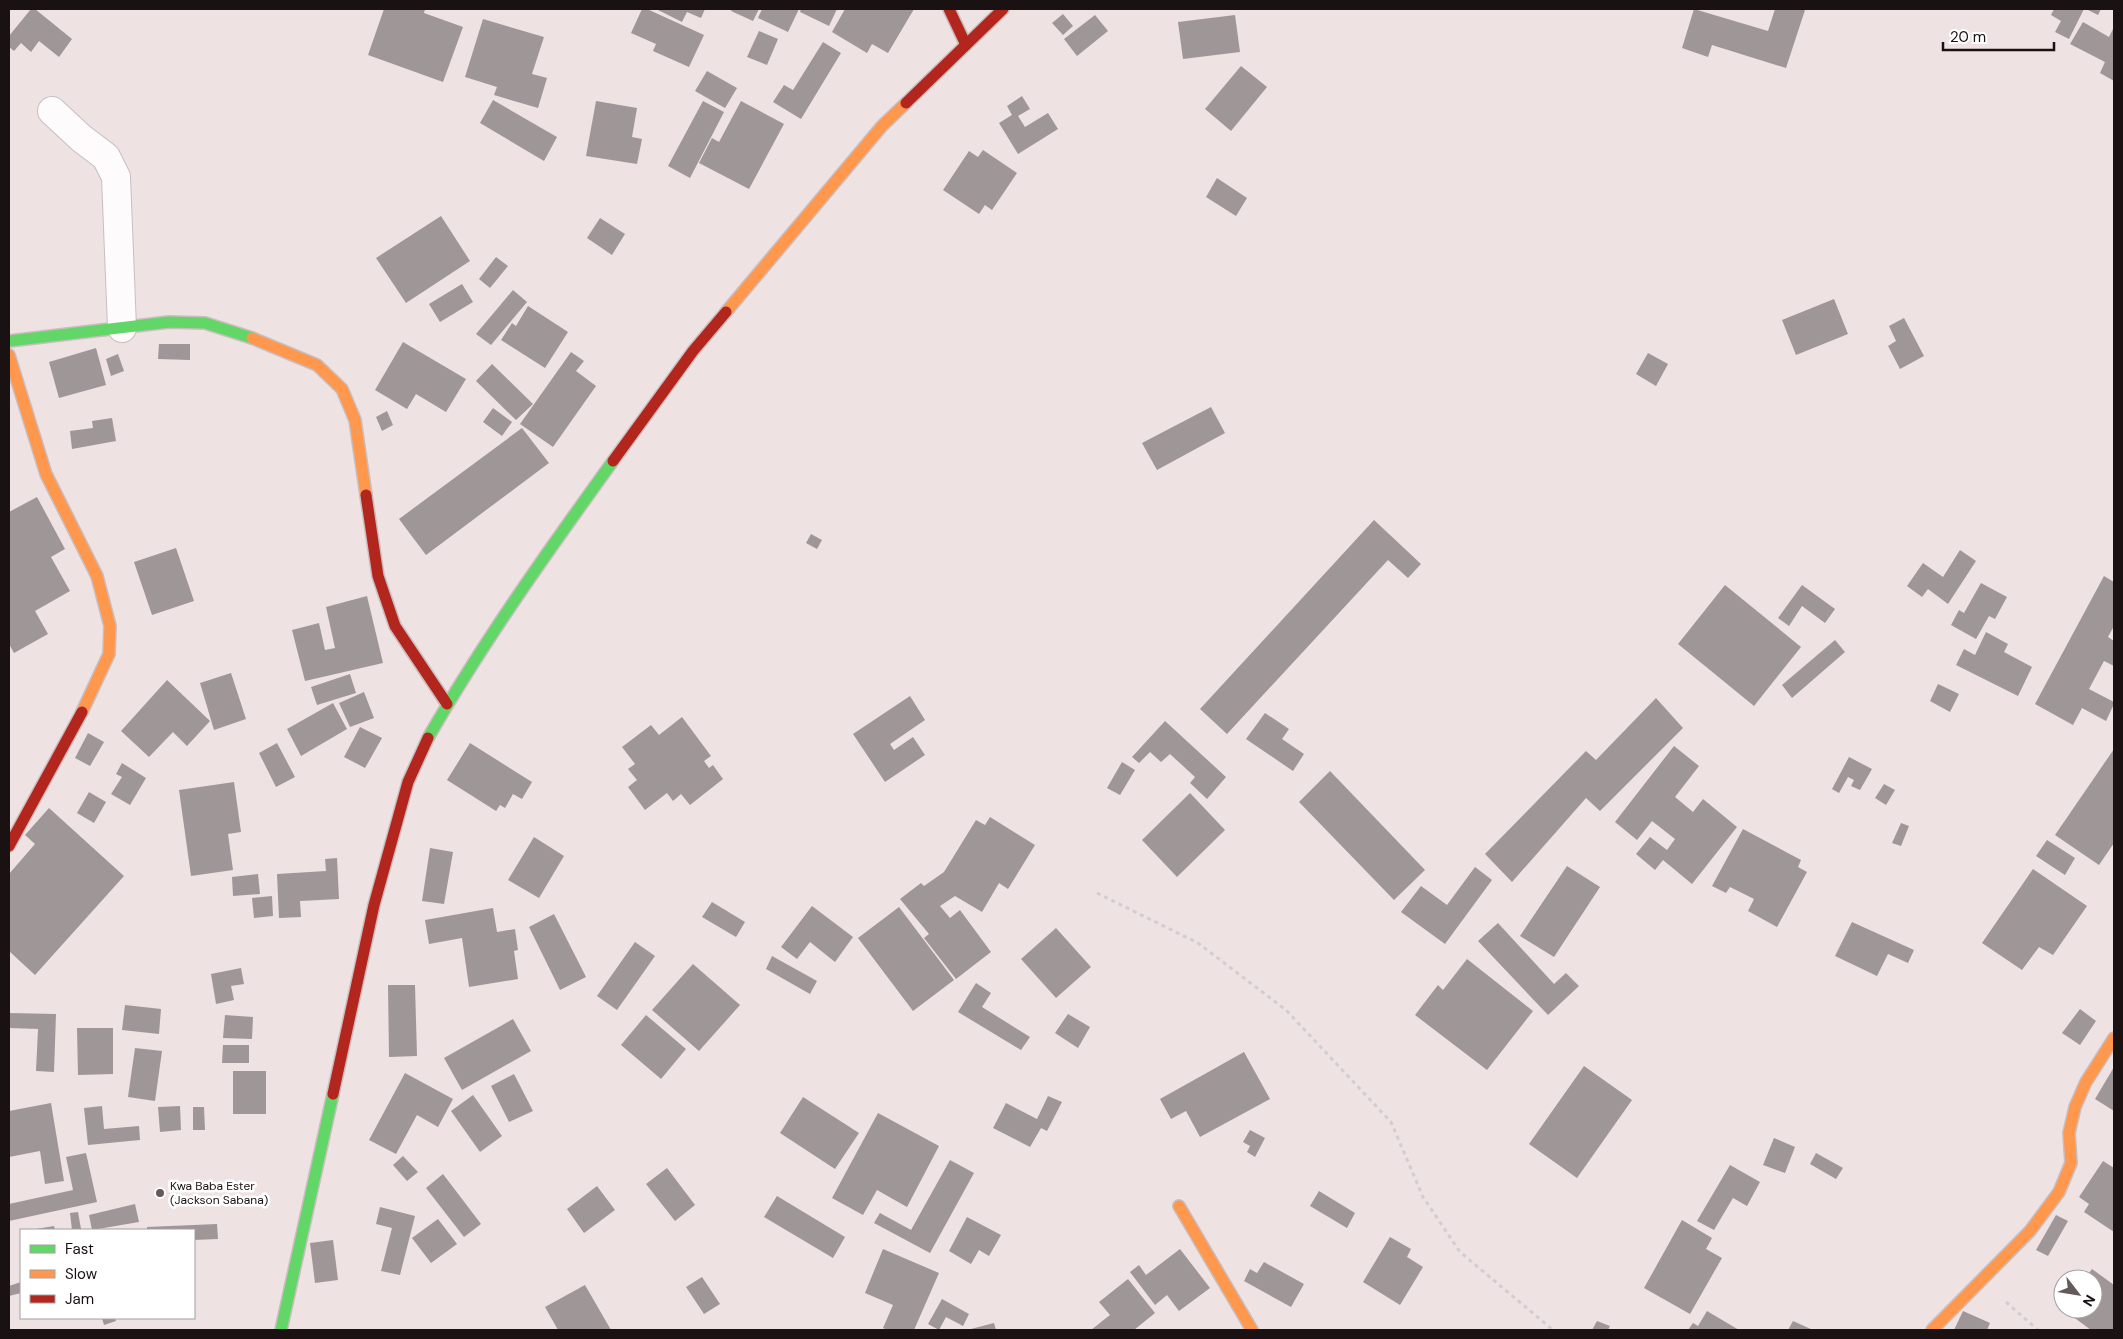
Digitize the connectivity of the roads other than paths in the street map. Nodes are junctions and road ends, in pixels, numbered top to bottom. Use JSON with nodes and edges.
{"nodes":[{"id":1,"x":949,"y":9,"type":"edge"},
{"id":2,"x":1003,"y":9,"type":"edge"},
{"id":3,"x":966,"y":46,"type":"junction"},
{"id":4,"x":52,"y":111,"type":"dead end"},
{"id":5,"x":122,"y":328,"type":"junction"},
{"id":6,"x":9,"y":341,"type":"edge"},
{"id":7,"x":9,"y":355,"type":"edge"},
{"id":8,"x":447,"y":704,"type":"junction"},
{"id":9,"x":9,"y":846,"type":"edge"},
{"id":10,"x":2114,"y":1038,"type":"edge"},
{"id":11,"x":1179,"y":1206,"type":"dead end"},
{"id":12,"x":281,"y":1330,"type":"edge"},
{"id":13,"x":1252,"y":1330,"type":"edge"},
{"id":14,"x":1932,"y":1330,"type":"edge"}],
"edges":[{"from":1,"to":3,"type":"street"},
{"from":2,"to":3,"type":"street"},
{"from":3,"to":8,"type":"street"},
{"from":4,"to":5,"type":"street"},
{"from":5,"to":6,"type":"street"},
{"from":5,"to":8,"type":"street"},
{"from":7,"to":9,"type":"street"},
{"from":8,"to":12,"type":"street"},
{"from":10,"to":14,"type":"street"},
{"from":11,"to":13,"type":"street"}]}
